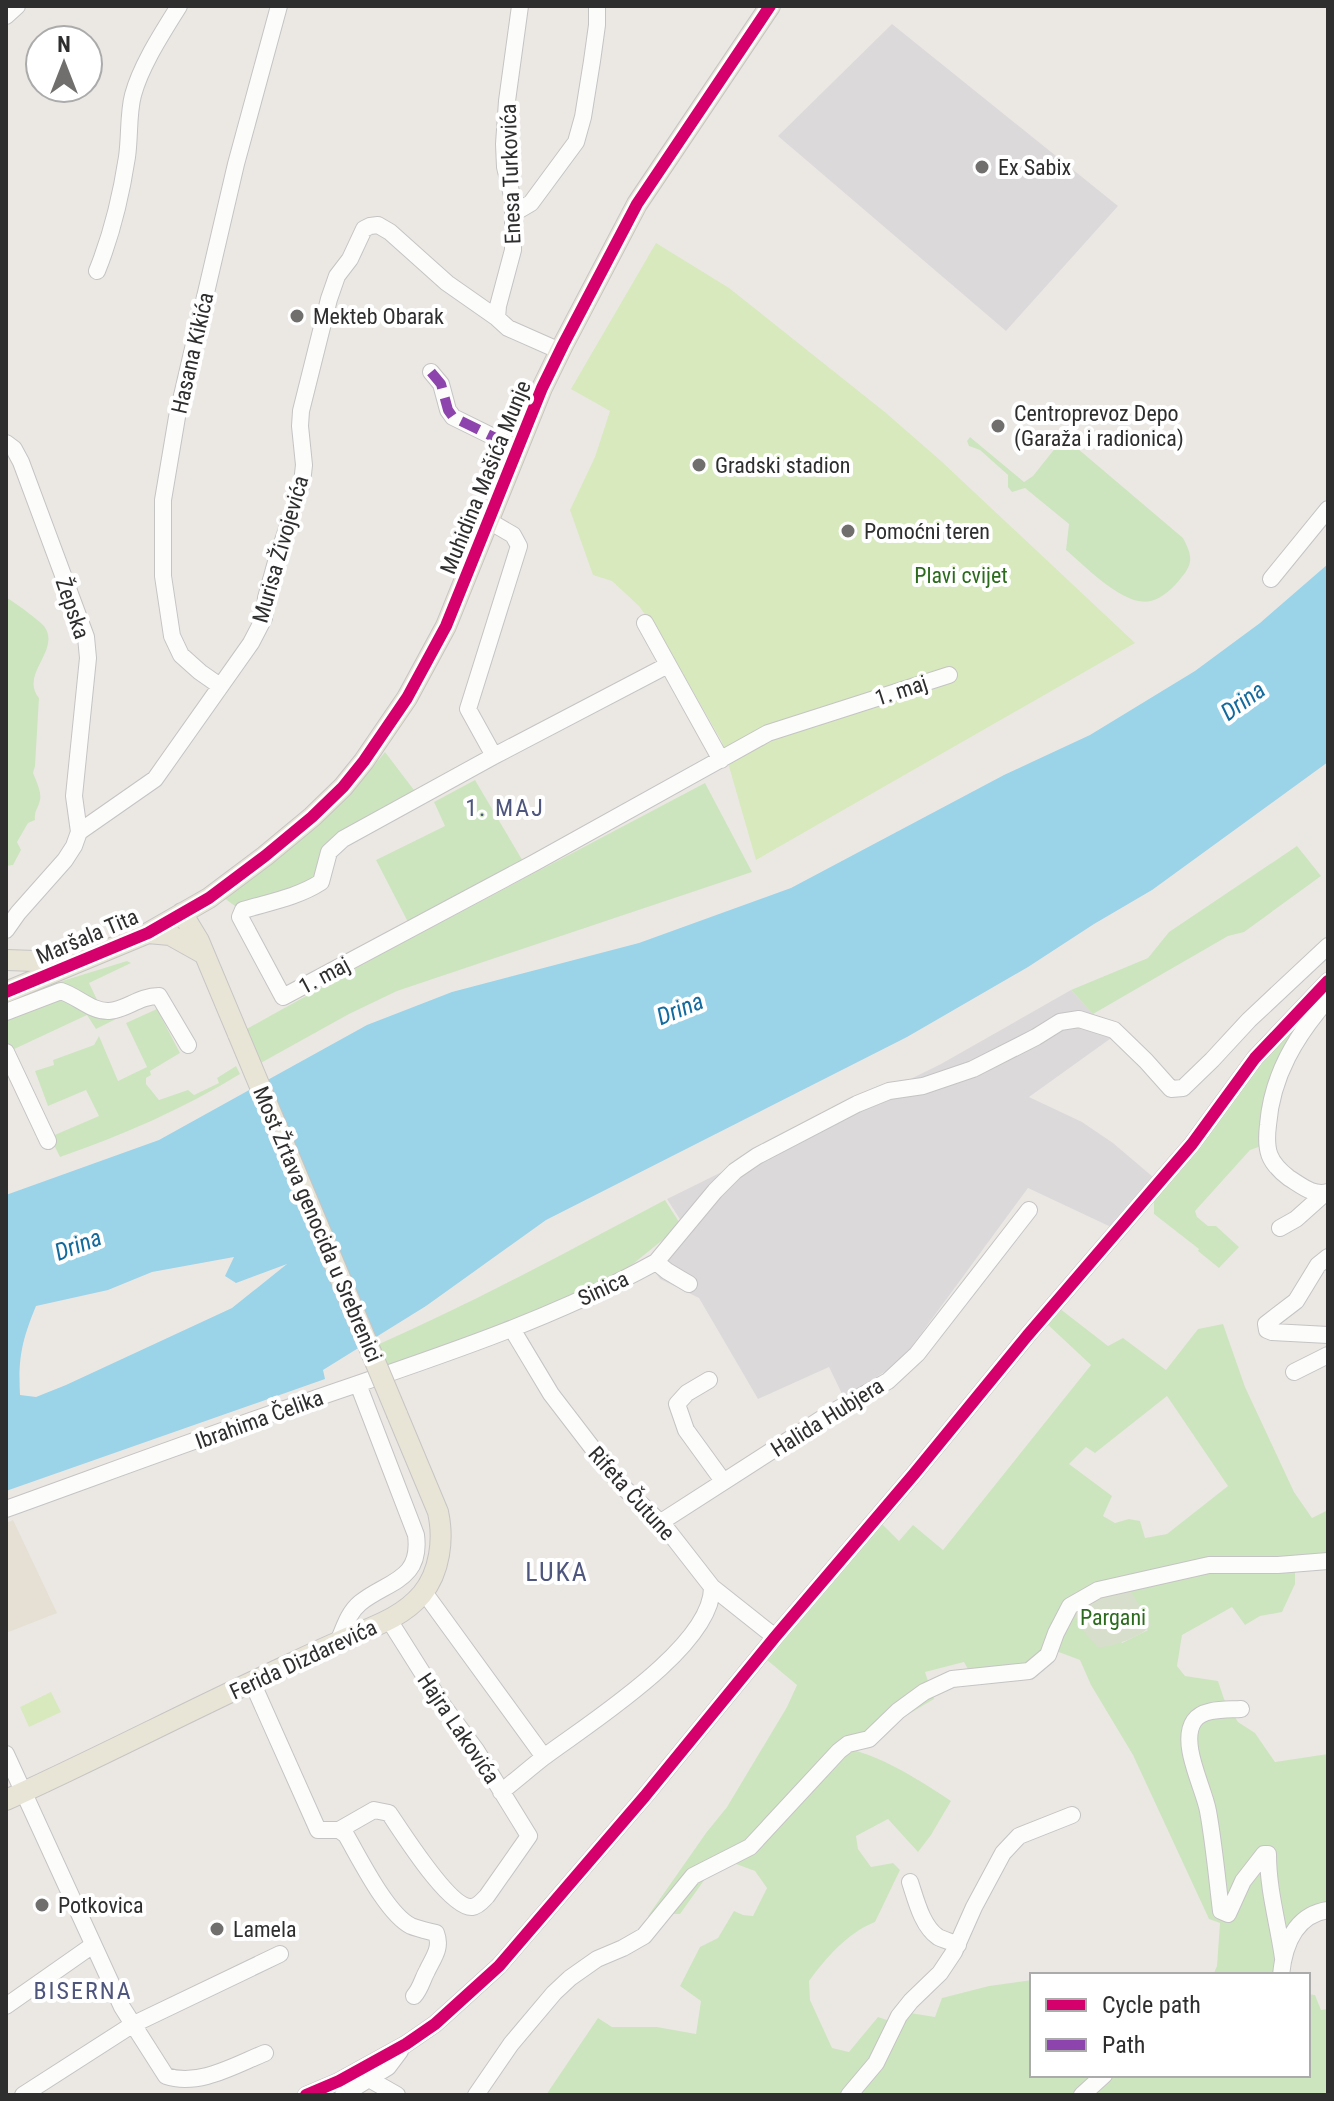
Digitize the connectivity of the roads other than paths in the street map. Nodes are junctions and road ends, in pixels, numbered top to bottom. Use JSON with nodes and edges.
{"nodes":[{"id":1,"x":17,"y":6,"type":"edge"},
{"id":2,"x":179,"y":6,"type":"edge"},
{"id":3,"x":520,"y":6,"type":"edge"},
{"id":4,"x":597,"y":6,"type":"edge"},
{"id":5,"x":770,"y":6,"type":"edge"},
{"id":6,"x":282,"y":8,"type":"edge"},
{"id":7,"x":6,"y":16,"type":"edge"},
{"id":8,"x":514,"y":213,"type":"junction"},
{"id":9,"x":97,"y":271,"type":"dead end"},
{"id":10,"x":497,"y":318,"type":"junction"},
{"id":11,"x":560,"y":351,"type":"junction"},
{"id":12,"x":431,"y":372,"type":"dead end"},
{"id":13,"x":6,"y":443,"type":"edge"},
{"id":14,"x":518,"y":449,"type":"junction"},
{"id":15,"x":1328,"y":509,"type":"edge"},
{"id":16,"x":489,"y":521,"type":"junction"},
{"id":17,"x":1271,"y":579,"type":"dead end"},
{"id":18,"x":645,"y":623,"type":"dead end"},
{"id":19,"x":668,"y":665,"type":"junction"},
{"id":20,"x":949,"y":675,"type":"dead end"},
{"id":21,"x":220,"y":686,"type":"junction"},
{"id":22,"x":494,"y":756,"type":"junction"},
{"id":23,"x":721,"y":760,"type":"junction"},
{"id":24,"x":79,"y":832,"type":"junction"},
{"id":25,"x":209,"y":898,"type":"junction"},
{"id":26,"x":182,"y":913,"type":"junction"},
{"id":27,"x":6,"y":930,"type":"edge"},
{"id":28,"x":148,"y":933,"type":"junction"},
{"id":29,"x":1328,"y":946,"type":"edge"},
{"id":30,"x":201,"y":948,"type":"junction"},
{"id":31,"x":92,"y":956,"type":"junction"},
{"id":32,"x":6,"y":962,"type":"edge"},
{"id":33,"x":1328,"y":981,"type":"edge"},
{"id":34,"x":10,"y":991,"type":"edge"},
{"id":35,"x":1328,"y":999,"type":"edge"},
{"id":36,"x":6,"y":1012,"type":"edge"},
{"id":37,"x":188,"y":1045,"type":"dead end"},
{"id":38,"x":6,"y":1052,"type":"edge"},
{"id":39,"x":48,"y":1141,"type":"dead end"},
{"id":40,"x":1326,"y":1193,"type":"edge"},
{"id":41,"x":1029,"y":1210,"type":"dead end"},
{"id":42,"x":1280,"y":1228,"type":"dead end"},
{"id":43,"x":1328,"y":1257,"type":"edge"},
{"id":44,"x":656,"y":1262,"type":"junction"},
{"id":45,"x":689,"y":1284,"type":"dead end"},
{"id":46,"x":512,"y":1329,"type":"junction"},
{"id":47,"x":1328,"y":1335,"type":"edge"},
{"id":48,"x":1328,"y":1355,"type":"edge"},
{"id":49,"x":1294,"y":1372,"type":"dead end"},
{"id":50,"x":390,"y":1374,"type":"junction"},
{"id":51,"x":709,"y":1380,"type":"dead end"},
{"id":52,"x":358,"y":1384,"type":"junction"},
{"id":53,"x":371,"y":1417,"type":"junction"},
{"id":54,"x":723,"y":1481,"type":"junction"},
{"id":55,"x":6,"y":1509,"type":"edge"},
{"id":56,"x":661,"y":1522,"type":"junction"},
{"id":57,"x":1328,"y":1561,"type":"edge"},
{"id":58,"x":712,"y":1587,"type":"junction"},
{"id":59,"x":424,"y":1592,"type":"junction"},
{"id":60,"x":389,"y":1620,"type":"junction"},
{"id":61,"x":775,"y":1637,"type":"junction"},
{"id":62,"x":338,"y":1642,"type":"junction"},
{"id":63,"x":252,"y":1682,"type":"junction"},
{"id":64,"x":1241,"y":1709,"type":"dead end"},
{"id":65,"x":6,"y":1754,"type":"edge"},
{"id":66,"x":544,"y":1757,"type":"junction"},
{"id":67,"x":501,"y":1792,"type":"junction"},
{"id":68,"x":15,"y":1796,"type":"edge"},
{"id":69,"x":1072,"y":1815,"type":"dead end"},
{"id":70,"x":339,"y":1830,"type":"junction"},
{"id":71,"x":910,"y":1882,"type":"dead end"},
{"id":72,"x":1328,"y":1910,"type":"edge"},
{"id":73,"x":93,"y":1945,"type":"junction"},
{"id":74,"x":958,"y":1945,"type":"junction"},
{"id":75,"x":280,"y":1954,"type":"dead end"},
{"id":76,"x":1282,"y":1967,"type":"edge"},
{"id":77,"x":414,"y":1996,"type":"dead end"},
{"id":78,"x":6,"y":2006,"type":"edge"},
{"id":79,"x":132,"y":2025,"type":"junction"},
{"id":80,"x":406,"y":2044,"type":"junction"},
{"id":81,"x":265,"y":2053,"type":"dead end"},
{"id":82,"x":1102,"y":2077,"type":"edge"},
{"id":83,"x":369,"y":2079,"type":"junction"},
{"id":84,"x":23,"y":2095,"type":"edge"},
{"id":85,"x":306,"y":2095,"type":"edge"},
{"id":86,"x":343,"y":2095,"type":"edge"},
{"id":87,"x":397,"y":2095,"type":"edge"},
{"id":88,"x":476,"y":2095,"type":"edge"},
{"id":89,"x":849,"y":2095,"type":"edge"},
{"id":90,"x":1082,"y":2095,"type":"edge"}],
"edges":[{"from":1,"to":7,"type":"street"},
{"from":2,"to":9,"type":"street"},
{"from":3,"to":8,"type":"street","name":"Enesa Turkovića"},
{"from":4,"to":8,"type":"street"},
{"from":5,"to":11,"type":"main road","name":"Muhidina Mašića Munje"},
{"from":6,"to":21,"type":"street","name":"Hasana Kikića"},
{"from":8,"to":10,"type":"street","name":"Enesa Turkovića"},
{"from":10,"to":11,"type":"street"},
{"from":10,"to":21,"type":"street","name":"Murisa Živojevića"},
{"from":11,"to":14,"type":"main road","name":"Muhidina Mašića Munje"},
{"from":12,"to":14,"type":"street"},
{"from":13,"to":24,"type":"street","name":"Žepska"},
{"from":14,"to":16,"type":"main road","name":"Muhidina Mašića Munje"},
{"from":15,"to":17,"type":"street"},
{"from":16,"to":22,"type":"street"},
{"from":16,"to":25,"type":"main road","name":"Muhidina Mašića Munje"},
{"from":18,"to":19,"type":"street"},
{"from":19,"to":22,"type":"street","name":"1. maj"},
{"from":19,"to":23,"type":"street"},
{"from":20,"to":23,"type":"street","name":"1. maj"},
{"from":21,"to":24,"type":"street","name":"Murisa Živojevića"},
{"from":22,"to":23,"type":"street","name":"1. maj"},
{"from":24,"to":27,"type":"street"},
{"from":25,"to":26,"type":"main road","name":"Muhidina Mašića Munje"},
{"from":25,"to":30,"type":"main road"},
{"from":26,"to":28,"type":"main road","name":"Maršala Tita"},
{"from":26,"to":30,"type":"main road","name":"Most Žrtava genocida u Srebrenici"},
{"from":28,"to":30,"type":"main road"},
{"from":28,"to":31,"type":"main road","name":"Maršala Tita"},
{"from":29,"to":44,"type":"street"},
{"from":30,"to":59,"type":"main road","name":"Most Žrtava genocida u Srebrenici","bridge":true},
{"from":31,"to":32,"type":"main road"},
{"from":31,"to":34,"type":"main road","name":"Maršala Tita"},
{"from":32,"to":34,"type":"main road"},
{"from":33,"to":61,"type":"street"},
{"from":35,"to":40,"type":"street"},
{"from":36,"to":37,"type":"street","name":"Maršala Tita"},
{"from":38,"to":39,"type":"street"},
{"from":40,"to":42,"type":"street"},
{"from":41,"to":54,"type":"street","name":"Halida Hubjera"},
{"from":43,"to":47,"type":"street"},
{"from":44,"to":45,"type":"street","name":"Sinica"},
{"from":44,"to":46,"type":"street","name":"Sinica"},
{"from":46,"to":50,"type":"street","name":"Ibrahima Čelika"},
{"from":46,"to":56,"type":"street","name":"Rifeta Čutune"},
{"from":48,"to":49,"type":"street"},
{"from":50,"to":52,"type":"street","name":"Ibrahima Čelika"},
{"from":50,"to":53,"type":"street"},
{"from":51,"to":54,"type":"street"},
{"from":52,"to":53,"type":"street"},
{"from":52,"to":55,"type":"street","name":"Ibrahima Čelika"},
{"from":53,"to":62,"type":"street"},
{"from":54,"to":56,"type":"street","name":"Halida Hubjera"},
{"from":56,"to":58,"type":"street","name":"Rifeta Čutune"},
{"from":57,"to":88,"type":"street"},
{"from":58,"to":61,"type":"street","name":"Rifeta Čutune"},
{"from":58,"to":66,"type":"street"},
{"from":59,"to":60,"type":"main road","name":"Ferida Dizdarevića"},
{"from":59,"to":66,"type":"street"},
{"from":60,"to":62,"type":"main road","name":"Ferida Dizdarevića"},
{"from":60,"to":67,"type":"street","name":"Hajra Lakovića"},
{"from":61,"to":80,"type":"street"},
{"from":62,"to":63,"type":"main road","name":"Ferida Dizdarevića"},
{"from":63,"to":68,"type":"main road","name":"Ferida Dizdarevića"},
{"from":63,"to":70,"type":"street"},
{"from":64,"to":76,"type":"street"},
{"from":65,"to":68,"type":"street"},
{"from":66,"to":67,"type":"street"},
{"from":67,"to":70,"type":"street","name":"Hajra Lakovića"},
{"from":68,"to":73,"type":"street"},
{"from":69,"to":74,"type":"street"},
{"from":70,"to":77,"type":"street"},
{"from":71,"to":74,"type":"street"},
{"from":72,"to":76,"type":"street"},
{"from":73,"to":78,"type":"street"},
{"from":73,"to":79,"type":"street"},
{"from":74,"to":89,"type":"street"},
{"from":75,"to":79,"type":"street"},
{"from":79,"to":81,"type":"street"},
{"from":79,"to":84,"type":"street"},
{"from":80,"to":83,"type":"street"},
{"from":80,"to":85,"type":"street"},
{"from":82,"to":90,"type":"street"},
{"from":83,"to":86,"type":"street"},
{"from":83,"to":87,"type":"street"}]}
